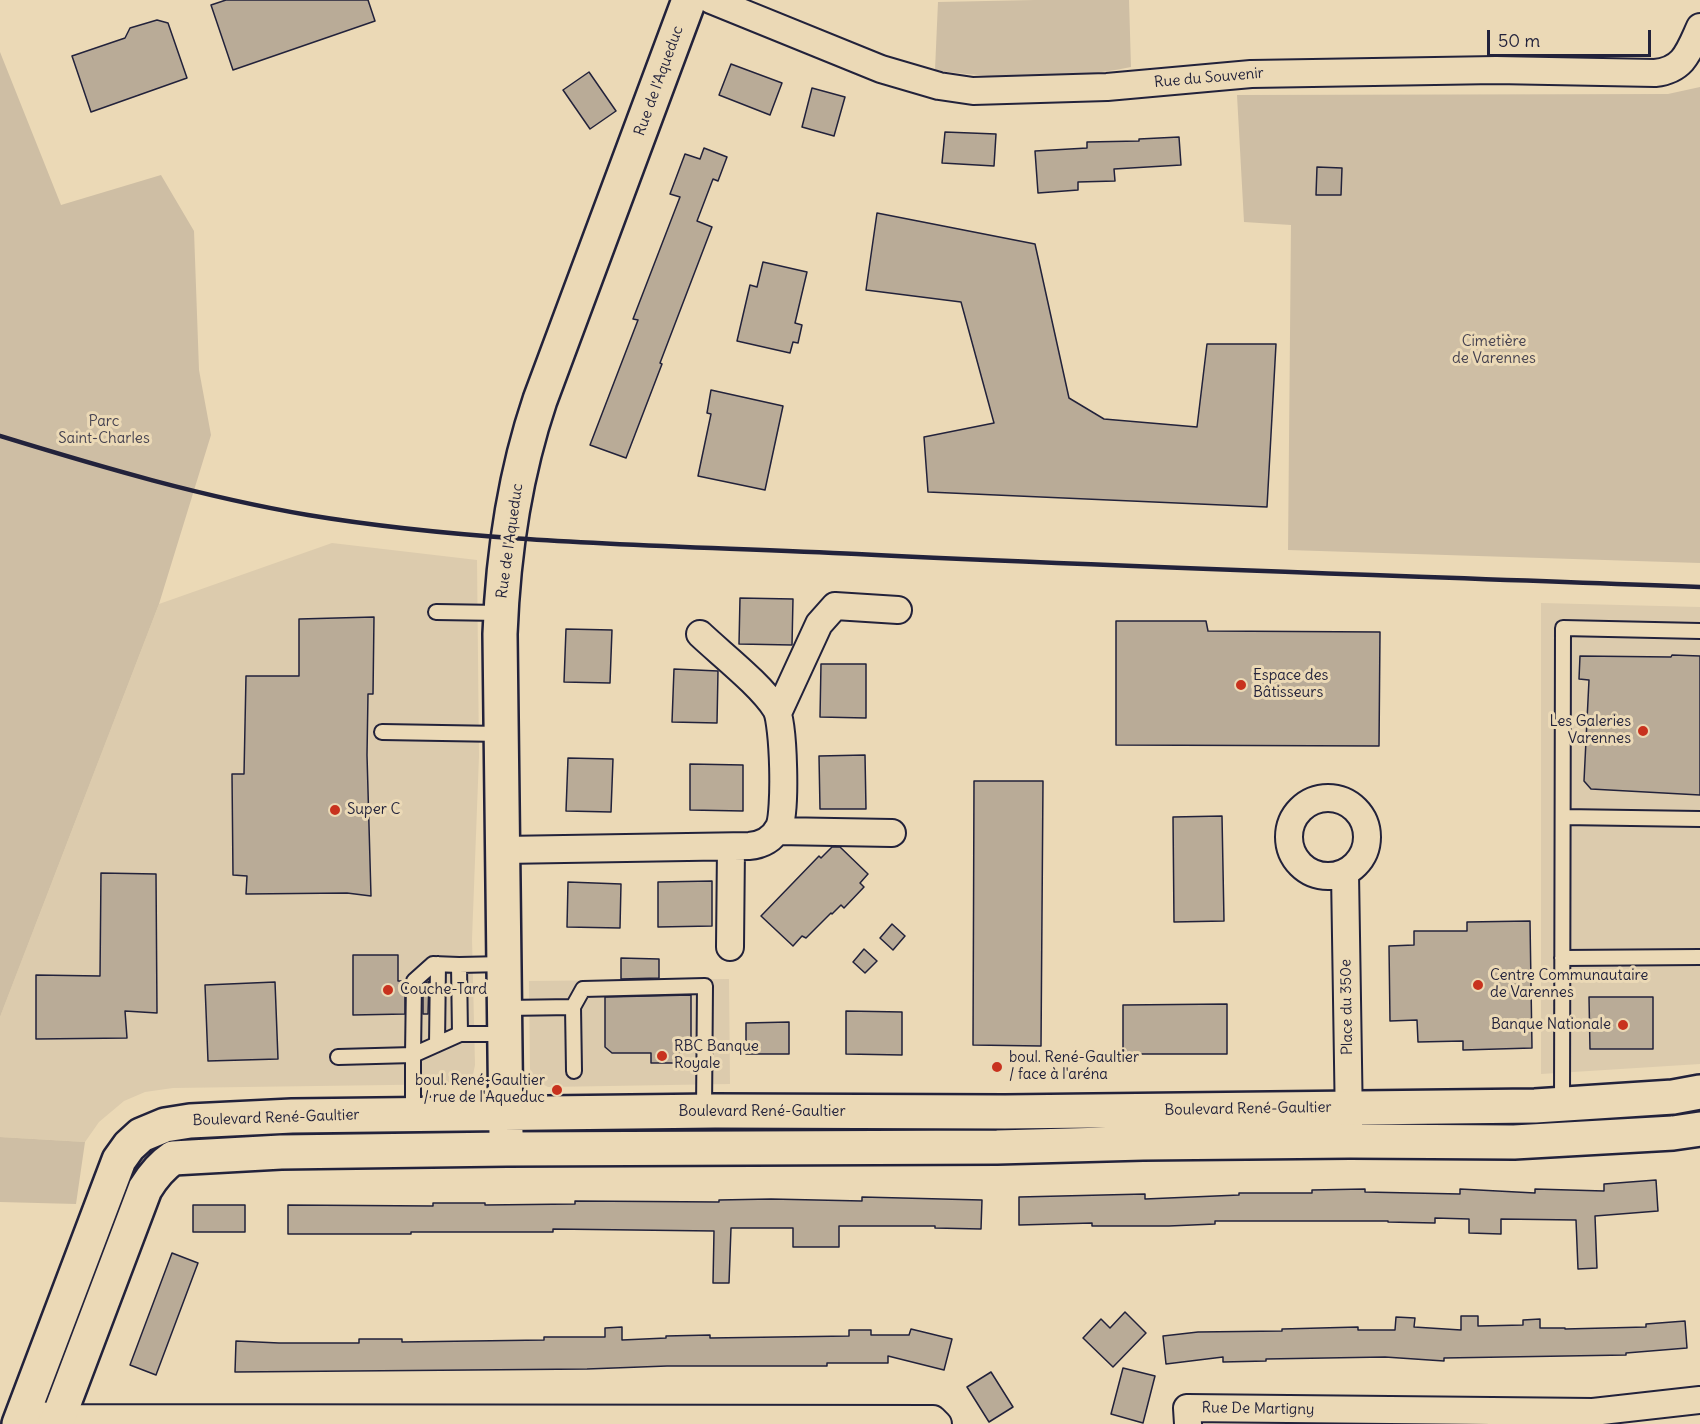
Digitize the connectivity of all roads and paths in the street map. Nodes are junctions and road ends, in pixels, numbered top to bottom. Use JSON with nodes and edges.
{"nodes":[{"id":1,"x":689,"y":0,"type":"edge"},
{"id":2,"x":711,"y":0,"type":"edge"},
{"id":3,"x":1700,"y":27,"type":"edge"},
{"id":4,"x":898,"y":610,"type":"dead end"},
{"id":5,"x":436,"y":612,"type":"dead end"},
{"id":6,"x":501,"y":613,"type":"junction"},
{"id":7,"x":1700,"y":631,"type":"edge"},
{"id":8,"x":700,"y":634,"type":"dead end"},
{"id":9,"x":778,"y":713,"type":"junction"},
{"id":10,"x":382,"y":732,"type":"dead end"},
{"id":11,"x":502,"y":734,"type":"junction"},
{"id":12,"x":1563,"y":817,"type":"junction"},
{"id":13,"x":1700,"y":819,"type":"edge"},
{"id":14,"x":777,"y":831,"type":"junction"},
{"id":15,"x":892,"y":833,"type":"dead end"},
{"id":16,"x":730,"y":847,"type":"junction"},
{"id":17,"x":503,"y":850,"type":"junction"},
{"id":18,"x":1345,"y":873,"type":"dead end"},
{"id":19,"x":730,"y":947,"type":"dead end"},
{"id":20,"x":1700,"y":957,"type":"edge"},
{"id":21,"x":1562,"y":958,"type":"junction"},
{"id":22,"x":438,"y":964,"type":"junction"},
{"id":23,"x":459,"y":964,"type":"junction"},
{"id":24,"x":504,"y":964,"type":"junction"},
{"id":25,"x":573,"y":1007,"type":"junction"},
{"id":26,"x":505,"y":1021,"type":"junction"},
{"id":27,"x":460,"y":1034,"type":"junction"},
{"id":28,"x":437,"y":1044,"type":"junction"},
{"id":29,"x":413,"y":1054,"type":"junction"},
{"id":30,"x":338,"y":1057,"type":"dead end"},
{"id":31,"x":574,"y":1071,"type":"dead end"},
{"id":32,"x":1700,"y":1092,"type":"edge"},
{"id":33,"x":1562,"y":1104,"type":"junction"},
{"id":34,"x":1349,"y":1107,"type":"junction"},
{"id":35,"x":1143,"y":1110,"type":"junction"},
{"id":36,"x":704,"y":1111,"type":"junction"},
{"id":37,"x":506,"y":1113,"type":"junction"},
{"id":38,"x":413,"y":1114,"type":"junction"},
{"id":39,"x":1700,"y":1129,"type":"edge"},
{"id":40,"x":1562,"y":1139,"type":"junction"},
{"id":41,"x":1350,"y":1141,"type":"junction"},
{"id":42,"x":1143,"y":1143,"type":"junction"},
{"id":43,"x":507,"y":1149,"type":"junction"},
{"id":44,"x":1700,"y":1400,"type":"edge"},
{"id":45,"x":1346,"y":1417,"type":"edge"},
{"id":46,"x":22,"y":1418,"type":"edge"},
{"id":47,"x":1594,"y":1418,"type":"edge"},
{"id":48,"x":57,"y":1421,"type":"edge"},
{"id":49,"x":938,"y":1424,"type":"edge"},
{"id":50,"x":1188,"y":1424,"type":"edge"}],
"edges":[{"from":1,"to":6,"type":"street","name":"Rue de l'Aqueduc"},
{"from":2,"to":3,"type":"street","name":"Rue du Souvenir"},
{"from":4,"to":9,"type":"street"},
{"from":5,"to":6,"type":"lane"},
{"from":6,"to":11,"type":"street","name":"Rue de l'Aqueduc"},
{"from":7,"to":12,"type":"lane"},
{"from":8,"to":9,"type":"street"},
{"from":9,"to":14,"type":"street"},
{"from":10,"to":11,"type":"lane"},
{"from":11,"to":17,"type":"street","name":"Rue de l'Aqueduc"},
{"from":12,"to":13,"type":"lane"},
{"from":12,"to":21,"type":"lane"},
{"from":14,"to":15,"type":"street"},
{"from":14,"to":16,"type":"street"},
{"from":16,"to":17,"type":"street"},
{"from":16,"to":19,"type":"street"},
{"from":17,"to":24,"type":"street","name":"Rue de l'Aqueduc"},
{"from":18,"to":34,"type":"street","name":"Place du 350e"},
{"from":20,"to":21,"type":"lane"},
{"from":21,"to":33,"type":"lane"},
{"from":22,"to":23,"type":"lane"},
{"from":22,"to":28,"type":"lane"},
{"from":22,"to":29,"type":"lane"},
{"from":23,"to":24,"type":"lane"},
{"from":23,"to":27,"type":"lane"},
{"from":24,"to":26,"type":"street","name":"Rue de l'Aqueduc"},
{"from":25,"to":26,"type":"lane"},
{"from":25,"to":31,"type":"lane"},
{"from":25,"to":36,"type":"lane"},
{"from":26,"to":27,"type":"lane"},
{"from":26,"to":37,"type":"street","name":"Rue de l'Aqueduc"},
{"from":27,"to":28,"type":"lane"},
{"from":28,"to":29,"type":"lane"},
{"from":29,"to":30,"type":"lane"},
{"from":29,"to":38,"type":"lane"},
{"from":32,"to":33,"type":"street","name":"Boulevard René-Gaultier"},
{"from":33,"to":34,"type":"street","name":"Boulevard René-Gaultier"},
{"from":33,"to":40,"type":"street"},
{"from":34,"to":35,"type":"street","name":"Boulevard René-Gaultier"},
{"from":34,"to":41,"type":"street","name":"Place du 350e"},
{"from":35,"to":36,"type":"street","name":"Boulevard René-Gaultier"},
{"from":35,"to":42,"type":"street"},
{"from":36,"to":37,"type":"street","name":"Boulevard René-Gaultier"},
{"from":37,"to":38,"type":"street","name":"Boulevard René-Gaultier"},
{"from":37,"to":43,"type":"street","name":"Rue de l'Aqueduc"},
{"from":38,"to":46,"type":"street","name":"Boulevard René-Gaultier"},
{"from":39,"to":40,"type":"street"},
{"from":40,"to":41,"type":"street"},
{"from":41,"to":42,"type":"street"},
{"from":42,"to":43,"type":"street"},
{"from":43,"to":48,"type":"street"},
{"from":44,"to":47,"type":"street","name":"Rue De Martigny"},
{"from":45,"to":47,"type":"street","name":"Rue De Martigny"},
{"from":45,"to":50,"type":"street","name":"Rue De Martigny"},
{"from":46,"to":48,"type":"street"},
{"from":48,"to":49,"type":"street"}]}
